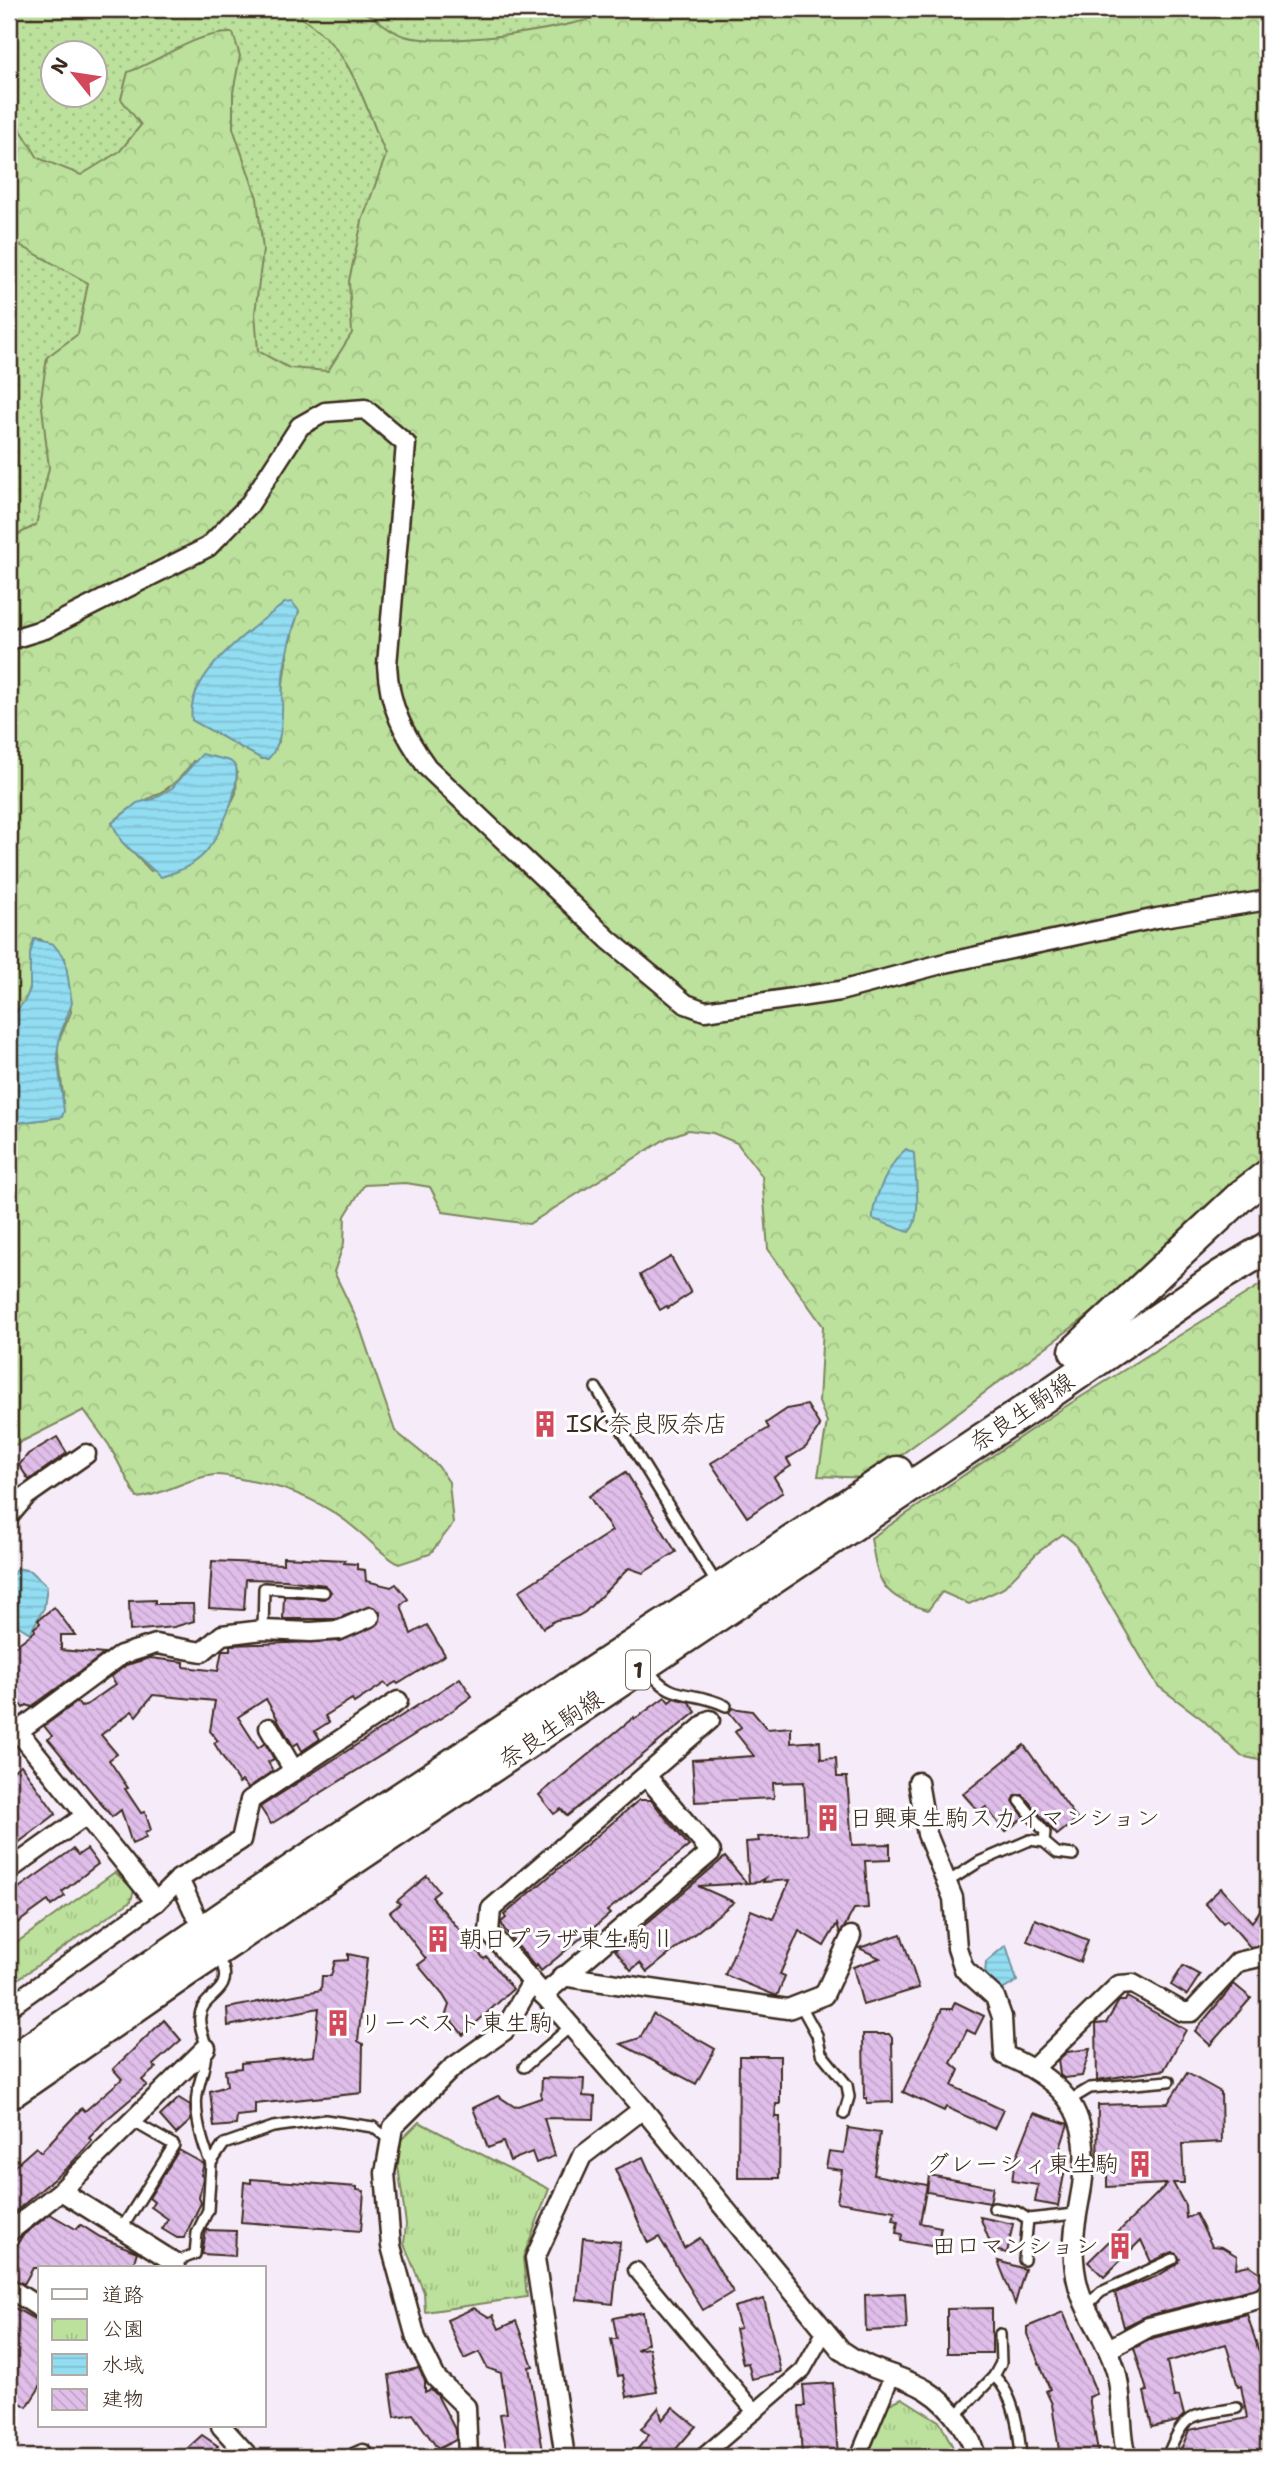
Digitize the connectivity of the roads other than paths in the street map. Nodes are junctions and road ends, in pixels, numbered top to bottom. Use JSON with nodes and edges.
{"nodes":[{"id":1,"x":9,"y":640,"type":"edge"},
{"id":2,"x":1268,"y":900,"type":"edge"},
{"id":3,"x":1268,"y":1175,"type":"edge"},
{"id":4,"x":1268,"y":1226,"type":"edge"},
{"id":5,"x":1268,"y":1247,"type":"edge"},
{"id":6,"x":1075,"y":1351,"type":"junction"},
{"id":7,"x":596,"y":1388,"type":"dead end"},
{"id":8,"x":86,"y":1454,"type":"dead end"},
{"id":9,"x":9,"y":1516,"type":"edge"},
{"id":10,"x":719,"y":1587,"type":"junction"},
{"id":11,"x":324,"y":1592,"type":"dead end"},
{"id":12,"x":370,"y":1617,"type":"dead end"},
{"id":13,"x":263,"y":1630,"type":"junction"},
{"id":14,"x":645,"y":1666,"type":"junction"},
{"id":15,"x":398,"y":1701,"type":"dead end"},
{"id":16,"x":726,"y":1706,"type":"dead end"},
{"id":17,"x":710,"y":1720,"type":"dead end"},
{"id":18,"x":269,"y":1728,"type":"dead end"},
{"id":19,"x":12,"y":1730,"type":"edge"},
{"id":20,"x":294,"y":1770,"type":"junction"},
{"id":21,"x":647,"y":1777,"type":"junction"},
{"id":22,"x":918,"y":1782,"type":"dead end"},
{"id":23,"x":1020,"y":1801,"type":"dead end"},
{"id":24,"x":85,"y":1816,"type":"junction"},
{"id":25,"x":1044,"y":1842,"type":"junction"},
{"id":26,"x":1073,"y":1855,"type":"dead end"},
{"id":27,"x":9,"y":1870,"type":"edge"},
{"id":28,"x":179,"y":1879,"type":"junction"},
{"id":29,"x":949,"y":1881,"type":"junction"},
{"id":30,"x":156,"y":1902,"type":"junction"},
{"id":31,"x":195,"y":1914,"type":"dead end"},
{"id":32,"x":851,"y":1936,"type":"dead end"},
{"id":33,"x":1268,"y":1955,"type":"edge"},
{"id":34,"x":223,"y":1967,"type":"dead end"},
{"id":35,"x":562,"y":1976,"type":"junction"},
{"id":36,"x":537,"y":1988,"type":"junction"},
{"id":37,"x":800,"y":2004,"type":"junction"},
{"id":38,"x":9,"y":2007,"type":"edge"},
{"id":39,"x":571,"y":2026,"type":"junction"},
{"id":40,"x":206,"y":2048,"type":"junction"},
{"id":41,"x":9,"y":2063,"type":"edge"},
{"id":42,"x":524,"y":2067,"type":"dead end"},
{"id":43,"x":1034,"y":2068,"type":"junction"},
{"id":44,"x":1169,"y":2081,"type":"dead end"},
{"id":45,"x":9,"y":2094,"type":"edge"},
{"id":46,"x":1070,"y":2100,"type":"junction"},
{"id":47,"x":643,"y":2109,"type":"junction"},
{"id":48,"x":844,"y":2113,"type":"dead end"},
{"id":49,"x":131,"y":2120,"type":"junction"},
{"id":50,"x":391,"y":2141,"type":"junction"},
{"id":51,"x":211,"y":2163,"type":"junction"},
{"id":52,"x":61,"y":2191,"type":"junction"},
{"id":53,"x":994,"y":2208,"type":"dead end"},
{"id":54,"x":1075,"y":2214,"type":"junction"},
{"id":55,"x":1028,"y":2219,"type":"junction"},
{"id":56,"x":122,"y":2228,"type":"junction"},
{"id":57,"x":9,"y":2232,"type":"edge"},
{"id":58,"x":1173,"y":2259,"type":"dead end"},
{"id":59,"x":1024,"y":2260,"type":"dead end"},
{"id":60,"x":175,"y":2265,"type":"edge"},
{"id":61,"x":636,"y":2270,"type":"dead end"},
{"id":62,"x":9,"y":2288,"type":"edge"},
{"id":63,"x":1268,"y":2292,"type":"edge"},
{"id":64,"x":38,"y":2307,"type":"edge"},
{"id":65,"x":1084,"y":2308,"type":"junction"},
{"id":66,"x":825,"y":2331,"type":"junction"},
{"id":67,"x":1000,"y":2334,"type":"dead end"},
{"id":68,"x":1109,"y":2349,"type":"junction"},
{"id":69,"x":892,"y":2373,"type":"junction"},
{"id":70,"x":994,"y":2376,"type":"junction"},
{"id":71,"x":1237,"y":2408,"type":"dead end"},
{"id":72,"x":755,"y":2412,"type":"junction"},
{"id":73,"x":955,"y":2417,"type":"junction"},
{"id":74,"x":223,"y":2428,"type":"edge"},
{"id":75,"x":249,"y":2457,"type":"edge"},
{"id":76,"x":468,"y":2457,"type":"edge"},
{"id":77,"x":565,"y":2457,"type":"edge"},
{"id":78,"x":702,"y":2457,"type":"edge"},
{"id":79,"x":858,"y":2457,"type":"edge"},
{"id":80,"x":975,"y":2457,"type":"edge"},
{"id":81,"x":1021,"y":2457,"type":"edge"},
{"id":82,"x":1127,"y":2457,"type":"edge"},
{"id":83,"x":1167,"y":2457,"type":"edge"}],
"edges":[{"from":1,"to":2,"type":"street"},
{"from":3,"to":6,"type":"main road"},
{"from":4,"to":6,"type":"main road","name":"奈良生駒線","number":"1"},
{"from":5,"to":14,"type":"main road","name":"奈良生駒線","number":"1"},
{"from":6,"to":10,"type":"main road","name":"奈良生駒線","number":"1"},
{"from":7,"to":10,"type":"lane"},
{"from":8,"to":9,"type":"street"},
{"from":10,"to":41,"type":"main road","name":"奈良生駒線","number":"1"},
{"from":11,"to":13,"type":"lane"},
{"from":12,"to":13,"type":"street"},
{"from":13,"to":19,"type":"street"},
{"from":14,"to":16,"type":"lane"},
{"from":14,"to":45,"type":"main road","name":"奈良生駒線","number":"1"},
{"from":15,"to":20,"type":"street"},
{"from":17,"to":21,"type":"street"},
{"from":18,"to":20,"type":"street"},
{"from":19,"to":24,"type":"street"},
{"from":20,"to":28,"type":"street"},
{"from":21,"to":35,"type":"street"},
{"from":21,"to":36,"type":"street"},
{"from":22,"to":29,"type":"street"},
{"from":23,"to":25,"type":"lane"},
{"from":24,"to":27,"type":"street"},
{"from":24,"to":30,"type":"street"},
{"from":25,"to":26,"type":"lane"},
{"from":25,"to":29,"type":"lane"},
{"from":28,"to":30,"type":"street"},
{"from":28,"to":31,"type":"street"},
{"from":29,"to":43,"type":"street"},
{"from":30,"to":38,"type":"street"},
{"from":32,"to":37,"type":"street"},
{"from":33,"to":43,"type":"street"},
{"from":34,"to":40,"type":"lane"},
{"from":35,"to":36,"type":"street"},
{"from":35,"to":37,"type":"street"},
{"from":36,"to":39,"type":"street"},
{"from":36,"to":50,"type":"street"},
{"from":37,"to":48,"type":"lane"},
{"from":39,"to":42,"type":"lane"},
{"from":39,"to":47,"type":"street"},
{"from":40,"to":49,"type":"street"},
{"from":40,"to":51,"type":"lane"},
{"from":43,"to":46,"type":"street"},
{"from":44,"to":46,"type":"lane"},
{"from":46,"to":54,"type":"street"},
{"from":47,"to":66,"type":"street"},
{"from":47,"to":77,"type":"street"},
{"from":49,"to":52,"type":"street"},
{"from":49,"to":56,"type":"lane"},
{"from":50,"to":51,"type":"lane"},
{"from":50,"to":76,"type":"street"},
{"from":51,"to":60,"type":"lane"},
{"from":52,"to":56,"type":"street"},
{"from":52,"to":57,"type":"street"},
{"from":53,"to":55,"type":"lane"},
{"from":54,"to":55,"type":"lane"},
{"from":54,"to":65,"type":"street"},
{"from":55,"to":59,"type":"lane"},
{"from":56,"to":60,"type":"street"},
{"from":58,"to":65,"type":"lane"},
{"from":61,"to":72,"type":"street"},
{"from":62,"to":64,"type":"street"},
{"from":63,"to":68,"type":"street"},
{"from":65,"to":68,"type":"street"},
{"from":66,"to":69,"type":"street"},
{"from":66,"to":72,"type":"street"},
{"from":67,"to":70,"type":"lane"},
{"from":68,"to":82,"type":"street"},
{"from":69,"to":73,"type":"street"},
{"from":69,"to":79,"type":"street"},
{"from":70,"to":73,"type":"lane"},
{"from":70,"to":81,"type":"lane"},
{"from":71,"to":83,"type":"lane"},
{"from":72,"to":78,"type":"street"},
{"from":73,"to":80,"type":"street"},
{"from":74,"to":75,"type":"street"}]}
